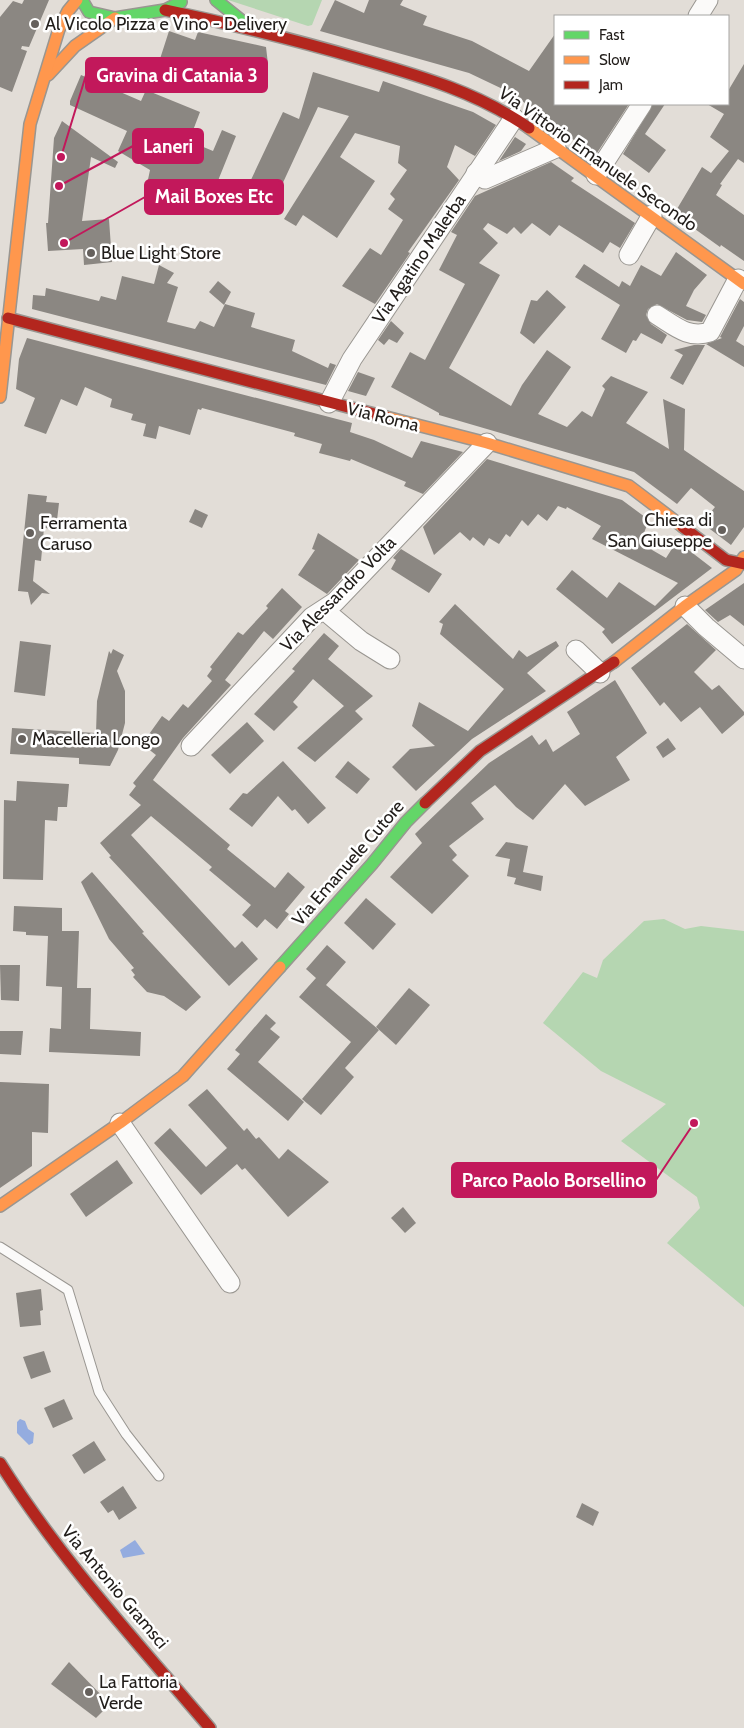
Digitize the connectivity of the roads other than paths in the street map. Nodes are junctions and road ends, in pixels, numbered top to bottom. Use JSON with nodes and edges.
{"nodes":[{"id":1,"x":77,"y":0,"type":"edge"},
{"id":2,"x":82,"y":0,"type":"edge"},
{"id":3,"x":183,"y":0,"type":"edge"},
{"id":4,"x":216,"y":0,"type":"edge"},
{"id":5,"x":708,"y":0,"type":"edge"},
{"id":6,"x":69,"y":5,"type":"edge"},
{"id":7,"x":165,"y":10,"type":"junction"},
{"id":8,"x":699,"y":15,"type":"edge"},
{"id":9,"x":115,"y":18,"type":"junction"},
{"id":10,"x":252,"y":28,"type":"junction"},
{"id":11,"x":46,"y":78,"type":"junction"},
{"id":12,"x":641,"y":105,"type":"edge"},
{"id":13,"x":514,"y":118,"type":"junction"},
{"id":14,"x":556,"y":148,"type":"junction"},
{"id":15,"x":476,"y":173,"type":"junction"},
{"id":16,"x":596,"y":175,"type":"junction"},
{"id":17,"x":652,"y":215,"type":"junction"},
{"id":18,"x":629,"y":256,"type":"dead end"},
{"id":19,"x":741,"y":281,"type":"edge"},
{"id":20,"x":657,"y":315,"type":"dead end"},
{"id":21,"x":4,"y":317,"type":"edge"},
{"id":22,"x":0,"y":397,"type":"edge"},
{"id":23,"x":329,"y":403,"type":"junction"},
{"id":24,"x":487,"y":443,"type":"junction"},
{"id":25,"x":743,"y":561,"type":"edge"},
{"id":26,"x":685,"y":606,"type":"junction"},
{"id":27,"x":324,"y":610,"type":"junction"},
{"id":28,"x":576,"y":650,"type":"dead end"},
{"id":29,"x":390,"y":659,"type":"dead end"},
{"id":30,"x":744,"y":659,"type":"edge"},
{"id":31,"x":600,"y":672,"type":"junction"},
{"id":32,"x":191,"y":746,"type":"dead end"},
{"id":33,"x":120,"y":1123,"type":"junction"},
{"id":34,"x":0,"y":1206,"type":"edge"},
{"id":35,"x":0,"y":1247,"type":"edge"},
{"id":36,"x":230,"y":1283,"type":"dead end"},
{"id":37,"x":0,"y":1463,"type":"edge"},
{"id":38,"x":159,"y":1476,"type":"dead end"},
{"id":39,"x":210,"y":1728,"type":"edge"}],
"edges":[{"from":1,"to":6,"type":"main road"},
{"from":2,"to":9,"type":"main road"},
{"from":3,"to":7,"type":"main road"},
{"from":4,"to":10,"type":"main road"},
{"from":5,"to":8,"type":"street"},
{"from":6,"to":11,"type":"main road"},
{"from":7,"to":9,"type":"main road"},
{"from":7,"to":10,"type":"main road","name":"Via Vittorio Emanuele Secondo"},
{"from":9,"to":11,"type":"main road"},
{"from":10,"to":13,"type":"main road","name":"Via Vittorio Emanuele Secondo"},
{"from":11,"to":21,"type":"main road"},
{"from":12,"to":16,"type":"street"},
{"from":13,"to":14,"type":"main road","name":"Via Vittorio Emanuele Secondo"},
{"from":13,"to":15,"type":"street","name":"Via Agatino Malerba"},
{"from":14,"to":15,"type":"street"},
{"from":14,"to":16,"type":"main road","name":"Via Vittorio Emanuele Secondo"},
{"from":15,"to":23,"type":"street","name":"Via Agatino Malerba"},
{"from":16,"to":17,"type":"main road","name":"Via Vittorio Emanuele Secondo"},
{"from":17,"to":18,"type":"street"},
{"from":17,"to":19,"type":"main road","name":"Via Vittorio Emanuele Secondo"},
{"from":19,"to":20,"type":"street"},
{"from":21,"to":22,"type":"main road"},
{"from":21,"to":23,"type":"main road","name":"Via Roma"},
{"from":23,"to":24,"type":"main road","name":"Via Roma"},
{"from":24,"to":25,"type":"main road","name":"Via Roma"},
{"from":24,"to":27,"type":"street","name":"Via Alessandro Volta"},
{"from":25,"to":26,"type":"main road","name":"Via Emanuele Cutore"},
{"from":26,"to":30,"type":"street"},
{"from":26,"to":31,"type":"main road","name":"Via Emanuele Cutore"},
{"from":27,"to":29,"type":"street"},
{"from":27,"to":32,"type":"street","name":"Via Alessandro Volta"},
{"from":28,"to":31,"type":"street"},
{"from":31,"to":33,"type":"main road","name":"Via Emanuele Cutore"},
{"from":33,"to":34,"type":"main road","name":"Via Emanuele Cutore"},
{"from":33,"to":36,"type":"street"},
{"from":35,"to":38,"type":"lane"},
{"from":37,"to":39,"type":"main road","name":"Via Antonio Gramsci"}]}
